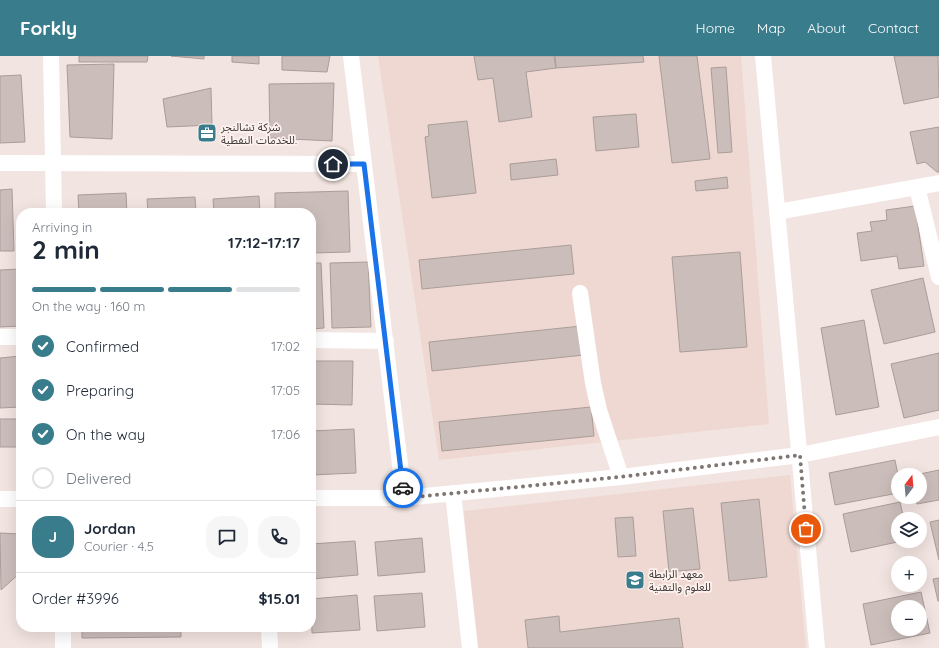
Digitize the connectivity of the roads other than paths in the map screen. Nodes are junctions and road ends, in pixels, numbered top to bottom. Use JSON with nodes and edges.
{"nodes":[{"id":1,"x":51,"y":56,"type":"edge"},
{"id":2,"x":351,"y":56,"type":"edge"},
{"id":3,"x":763,"y":56,"type":"edge"},
{"id":4,"x":0,"y":163,"type":"edge"},
{"id":5,"x":54,"y":164,"type":"junction"},
{"id":6,"x":364,"y":164,"type":"junction"},
{"id":7,"x":939,"y":183,"type":"edge"},
{"id":8,"x":917,"y":187,"type":"junction"},
{"id":9,"x":54,"y":208,"type":"edge"},
{"id":10,"x":777,"y":212,"type":"junction"},
{"id":11,"x":939,"y":277,"type":"edge"},
{"id":12,"x":580,"y":293,"type":"dead end"},
{"id":13,"x":16,"y":336,"type":"edge"},
{"id":14,"x":0,"y":337,"type":"edge"},
{"id":15,"x":316,"y":340,"type":"edge"},
{"id":16,"x":386,"y":341,"type":"junction"},
{"id":17,"x":939,"y":427,"type":"edge"},
{"id":18,"x":800,"y":455,"type":"junction"},
{"id":19,"x":620,"y":477,"type":"junction"},
{"id":20,"x":453,"y":493,"type":"junction"},
{"id":21,"x":316,"y":498,"type":"edge"},
{"id":22,"x":404,"y":498,"type":"junction"},
{"id":23,"x":0,"y":499,"type":"edge"},
{"id":24,"x":16,"y":499,"type":"edge"},
{"id":25,"x":63,"y":632,"type":"edge"},
{"id":26,"x":269,"y":632,"type":"edge"},
{"id":27,"x":63,"y":648,"type":"edge"},
{"id":28,"x":270,"y":648,"type":"edge"},
{"id":29,"x":470,"y":648,"type":"edge"},
{"id":30,"x":817,"y":648,"type":"edge"}],
"edges":[{"from":1,"to":5,"type":"street"},
{"from":2,"to":6,"type":"street"},
{"from":3,"to":10,"type":"street"},
{"from":4,"to":5,"type":"street"},
{"from":5,"to":6,"type":"street"},
{"from":5,"to":9,"type":"street"},
{"from":6,"to":16,"type":"street"},
{"from":7,"to":8,"type":"street"},
{"from":8,"to":10,"type":"street"},
{"from":8,"to":11,"type":"street"},
{"from":10,"to":18,"type":"street"},
{"from":12,"to":19,"type":"street"},
{"from":13,"to":14,"type":"street"},
{"from":15,"to":16,"type":"street"},
{"from":16,"to":22,"type":"street"},
{"from":17,"to":18,"type":"street"},
{"from":18,"to":19,"type":"street"},
{"from":18,"to":30,"type":"street"},
{"from":19,"to":20,"type":"street"},
{"from":20,"to":22,"type":"street"},
{"from":20,"to":29,"type":"street"},
{"from":21,"to":22,"type":"street"},
{"from":23,"to":24,"type":"street"},
{"from":25,"to":27,"type":"street"},
{"from":26,"to":28,"type":"street"}]}
